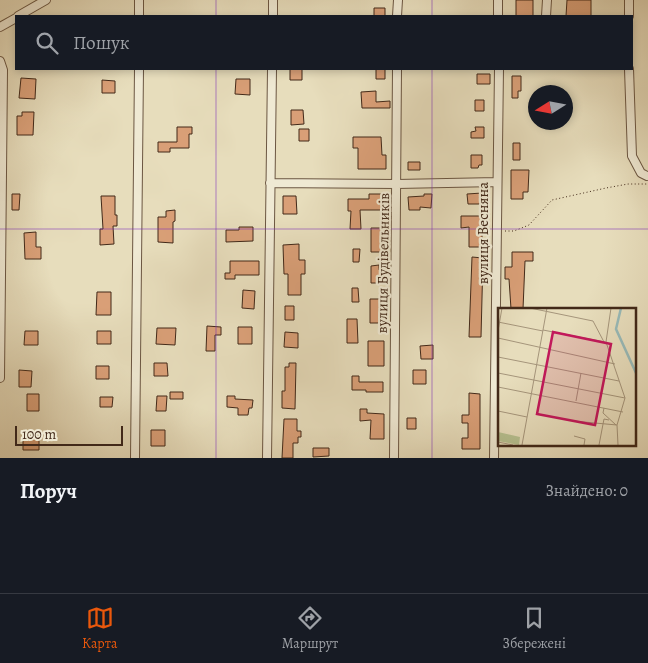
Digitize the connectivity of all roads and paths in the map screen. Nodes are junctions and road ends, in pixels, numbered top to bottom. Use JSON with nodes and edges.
{"nodes":[{"id":1,"x":46,"y":0,"type":"edge"},
{"id":2,"x":139,"y":0,"type":"edge"},
{"id":3,"x":273,"y":0,"type":"edge"},
{"id":4,"x":398,"y":0,"type":"edge"},
{"id":5,"x":498,"y":0,"type":"edge"},
{"id":6,"x":547,"y":0,"type":"edge"},
{"id":7,"x":629,"y":0,"type":"edge"},
{"id":8,"x":20,"y":15,"type":"edge"},
{"id":9,"x":139,"y":15,"type":"edge"},
{"id":10,"x":273,"y":15,"type":"edge"},
{"id":11,"x":397,"y":15,"type":"edge"},
{"id":12,"x":498,"y":15,"type":"edge"},
{"id":13,"x":546,"y":15,"type":"edge"},
{"id":14,"x":629,"y":15,"type":"edge"},
{"id":15,"x":15,"y":18,"type":"edge"},
{"id":16,"x":0,"y":28,"type":"edge"},
{"id":17,"x":0,"y":61,"type":"edge"},
{"id":18,"x":138,"y":70,"type":"edge"},
{"id":19,"x":272,"y":70,"type":"edge"},
{"id":20,"x":397,"y":70,"type":"edge"},
{"id":21,"x":499,"y":70,"type":"edge"},
{"id":22,"x":629,"y":70,"type":"edge"},
{"id":23,"x":648,"y":180,"type":"edge"},
{"id":24,"x":497,"y":182,"type":"junction"},
{"id":25,"x":270,"y":183,"type":"junction"},
{"id":26,"x":397,"y":184,"type":"junction"},
{"id":27,"x":497,"y":230,"type":"junction"},
{"id":28,"x":0,"y":378,"type":"edge"},
{"id":29,"x":135,"y":458,"type":"edge"},
{"id":30,"x":267,"y":458,"type":"edge"},
{"id":31,"x":394,"y":458,"type":"edge"},
{"id":32,"x":494,"y":458,"type":"edge"}],
"edges":[{"from":1,"to":8,"type":"street"},
{"from":2,"to":9,"type":"street"},
{"from":3,"to":10,"type":"street"},
{"from":4,"to":11,"type":"street"},
{"from":5,"to":12,"type":"street"},
{"from":6,"to":13,"type":"street"},
{"from":7,"to":14,"type":"street"},
{"from":15,"to":16,"type":"street"},
{"from":17,"to":28,"type":"street"},
{"from":18,"to":29,"type":"street"},
{"from":19,"to":25,"type":"street"},
{"from":20,"to":26,"type":"street","name":"вулиця Будівельників"},
{"from":21,"to":24,"type":"street","name":"вулиця Весняна"},
{"from":22,"to":23,"type":"street"},
{"from":23,"to":27,"type":"path"},
{"from":24,"to":26,"type":"street"},
{"from":24,"to":27,"type":"street","name":"вулиця Весняна"},
{"from":25,"to":26,"type":"street"},
{"from":25,"to":30,"type":"street"},
{"from":26,"to":31,"type":"street","name":"вулиця Будівельників"},
{"from":27,"to":32,"type":"street","name":"вулиця Весняна"}]}
